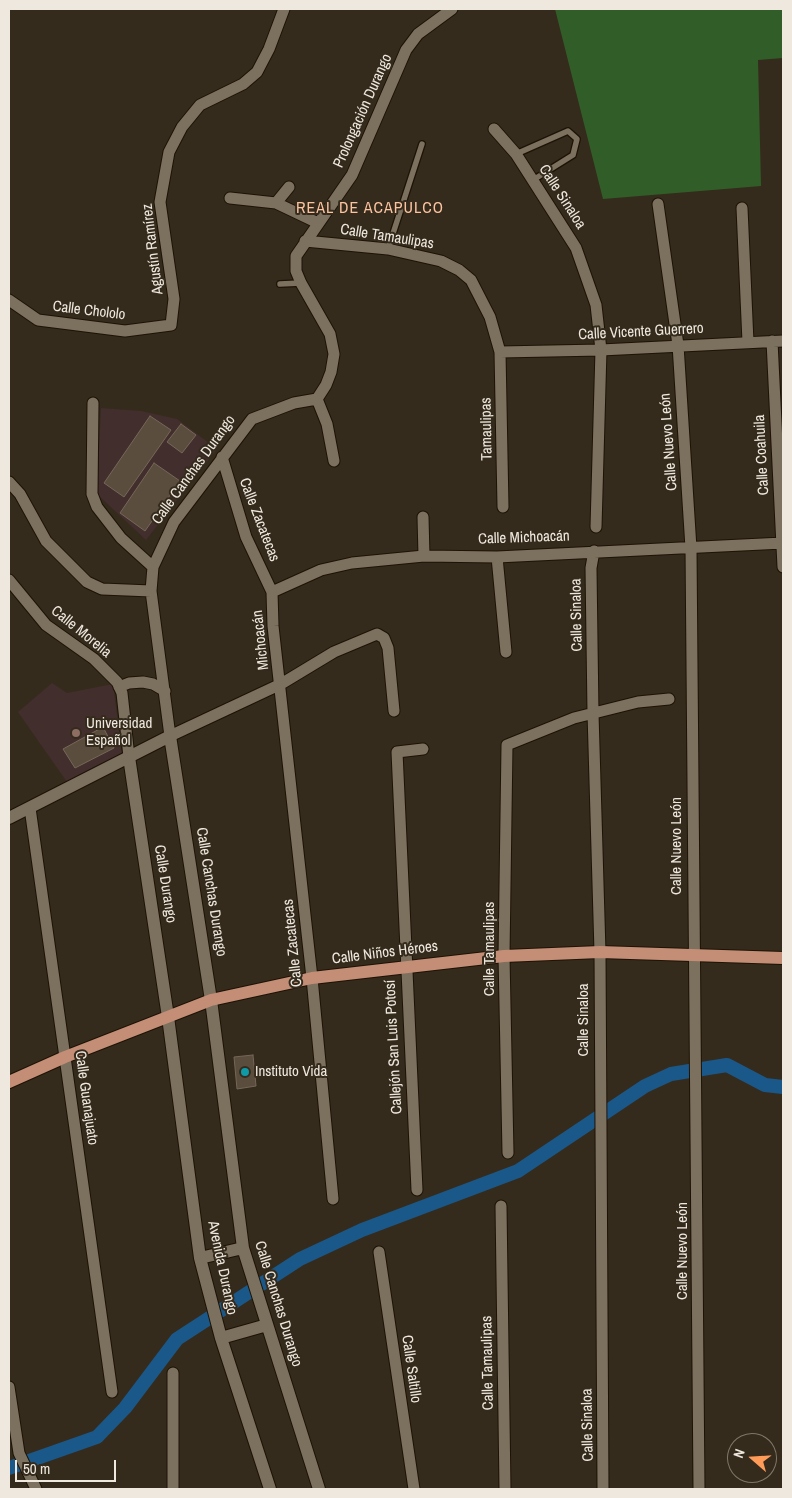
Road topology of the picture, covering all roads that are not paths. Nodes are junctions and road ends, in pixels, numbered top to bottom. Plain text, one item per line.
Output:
1 (284, 9) edge
2 (452, 9) edge
3 (494, 129) dead end
4 (422, 144) dead end
5 (516, 154) junction
6 (533, 180) junction
7 (289, 186) dead end
8 (230, 198) dead end
9 (276, 203) junction
10 (658, 204) dead end
11 (742, 208) dead end
12 (318, 223) junction
13 (305, 241) junction
14 (388, 249) junction
15 (301, 283) junction
16 (280, 284) dead end
17 (9, 300) edge
18 (171, 325) joint
19 (777, 341) edge
20 (748, 342) junction
21 (678, 345) junction
22 (601, 350) junction
23 (500, 352) junction
24 (317, 399) junction
25 (93, 403) dead end
26 (222, 458) junction
27 (334, 461) dead end
28 (9, 482) edge
29 (503, 507) dead end
30 (423, 517) dead end
31 (596, 528) dead end
32 (783, 543) edge
33 (691, 548) junction
34 (594, 551) junction
35 (424, 556) junction
36 (497, 557) junction
37 (153, 567) junction
38 (783, 567) edge
39 (9, 580) edge
40 (151, 591) junction
41 (272, 592) junction
42 (506, 652) dead end
43 (281, 684) junction
44 (118, 685) junction
45 (165, 691) junction
46 (669, 699) dead end
47 (394, 711) dead end
48 (593, 713) junction
49 (170, 736) junction
50 (423, 749) dead end
51 (129, 757) junction
52 (30, 808) junction
53 (9, 818) edge
54 (600, 952) junction
55 (504, 956) junction
56 (693, 956) junction
57 (783, 958) edge
58 (405, 966) junction
59 (312, 978) junction
60 (211, 1000) junction
61 (168, 1016) junction
62 (65, 1057) junction
63 (9, 1082) edge
64 (508, 1153) dead end
65 (417, 1190) dead end
66 (333, 1199) dead end
67 (501, 1206) dead end
68 (378, 1252) dead end
69 (244, 1254) junction
70 (200, 1258) junction
71 (267, 1325) junction
72 (221, 1338) junction
73 (173, 1373) dead end
74 (9, 1387) edge
75 (112, 1392) dead end
76 (35, 1486) edge
77 (173, 1489) edge
78 (270, 1489) edge
79 (319, 1489) edge
80 (414, 1489) edge
81 (505, 1489) edge
82 (603, 1489) edge
83 (699, 1489) edge

1 - 18 street, Agustín Ramírez
2 - 12 street, Prolongación Durango
3 - 5 street, Calle Sinaloa
4 - 14 lane
5 - 6 street, Calle Sinaloa
5 - 6 lane
6 - 22 street, Calle Sinaloa
7 - 9 street
8 - 9 street
9 - 12 street
10 - 21 street, Calle Nuevo León
11 - 20 street
12 - 13 street, Prolongación Durango
13 - 14 street, Calle Tamaulipas
13 - 15 street, Prolongación Durango
14 - 23 street, Calle Tamaulipas
15 - 16 lane
15 - 24 street, Prolongación Durango
17 - 18 street, Calle Chololo
19 - 20 street, Calle Vicente Guerrero
19 - 32 street, Calle Coahuila
20 - 21 street, Calle Vicente Guerrero
21 - 22 street, Calle Vicente Guerrero
21 - 33 street, Calle Nuevo León
22 - 23 street, Calle Vicente Guerrero
22 - 31 street, Calle Sinaloa
23 - 29 street, Tamaulipas
24 - 26 street, Calle Canchas Durango
24 - 27 street
25 - 37 street
26 - 37 street, Calle Canchas Durango
26 - 41 street, Calle Zacatecas
28 - 40 street
30 - 35 street
32 - 33 street, Calle Michoacán
32 - 38 street, Calle Coahuila
33 - 34 street, Calle Michoacán
33 - 56 street, Calle Nuevo León
34 - 36 street, Calle Michoacán
34 - 48 street, Calle Sinaloa
35 - 36 street, Calle Michoacán
35 - 41 street, Calle Michoacán
36 - 42 street
37 - 40 street, Calle Canchas Durango
39 - 44 street, Calle Morelia
40 - 45 street, Calle Canchas Durango
41 - 43 street, Michoacán
43 - 47 street
43 - 49 street
43 - 59 street, Calle Zacatecas
44 - 45 street
44 - 51 street
45 - 49 street, Calle Canchas Durango
46 - 48 street
48 - 54 street, Calle Sinaloa
48 - 55 street, Calle Tamaulipas
49 - 51 main road
49 - 60 main road, Calle Canchas Durango
50 - 58 street, Callejón San Luis Potosí
51 - 52 main road
51 - 61 main road, Calle Durango
52 - 53 main road
52 - 62 street, Calle Guanajuato
54 - 55 main road, Calle Niños Héroes
54 - 56 main road, Calle Niños Héroes
54 - 82 street, Calle Sinaloa
55 - 58 main road, Calle Niños Héroes
55 - 64 street, Calle Tamaulipas
56 - 57 main road, Calle Niños Héroes
56 - 83 street, Calle Nuevo León
58 - 59 main road, Calle Niños Héroes
58 - 65 street, Callejón San Luis Potosí
59 - 60 main road, Calle Niños Héroes
59 - 66 street, Calle Zacatecas
60 - 61 main road, Calle Niños Héroes
60 - 69 main road, Calle Canchas Durango
61 - 62 main road, Calle Niños Héroes
61 - 70 main road, Avenida Durango
62 - 63 main road, Calle Niños Héroes
62 - 75 street, Calle Guanajuato
67 - 81 street, Calle Tamaulipas
68 - 80 street, Calle Saltillo
69 - 70 main road
69 - 71 main road, Calle Canchas Durango
70 - 72 main road, Avenida Durango
71 - 72 main road
71 - 79 main road, Calle Canchas Durango
72 - 78 main road, Avenida Durango
73 - 77 street
74 - 76 street

